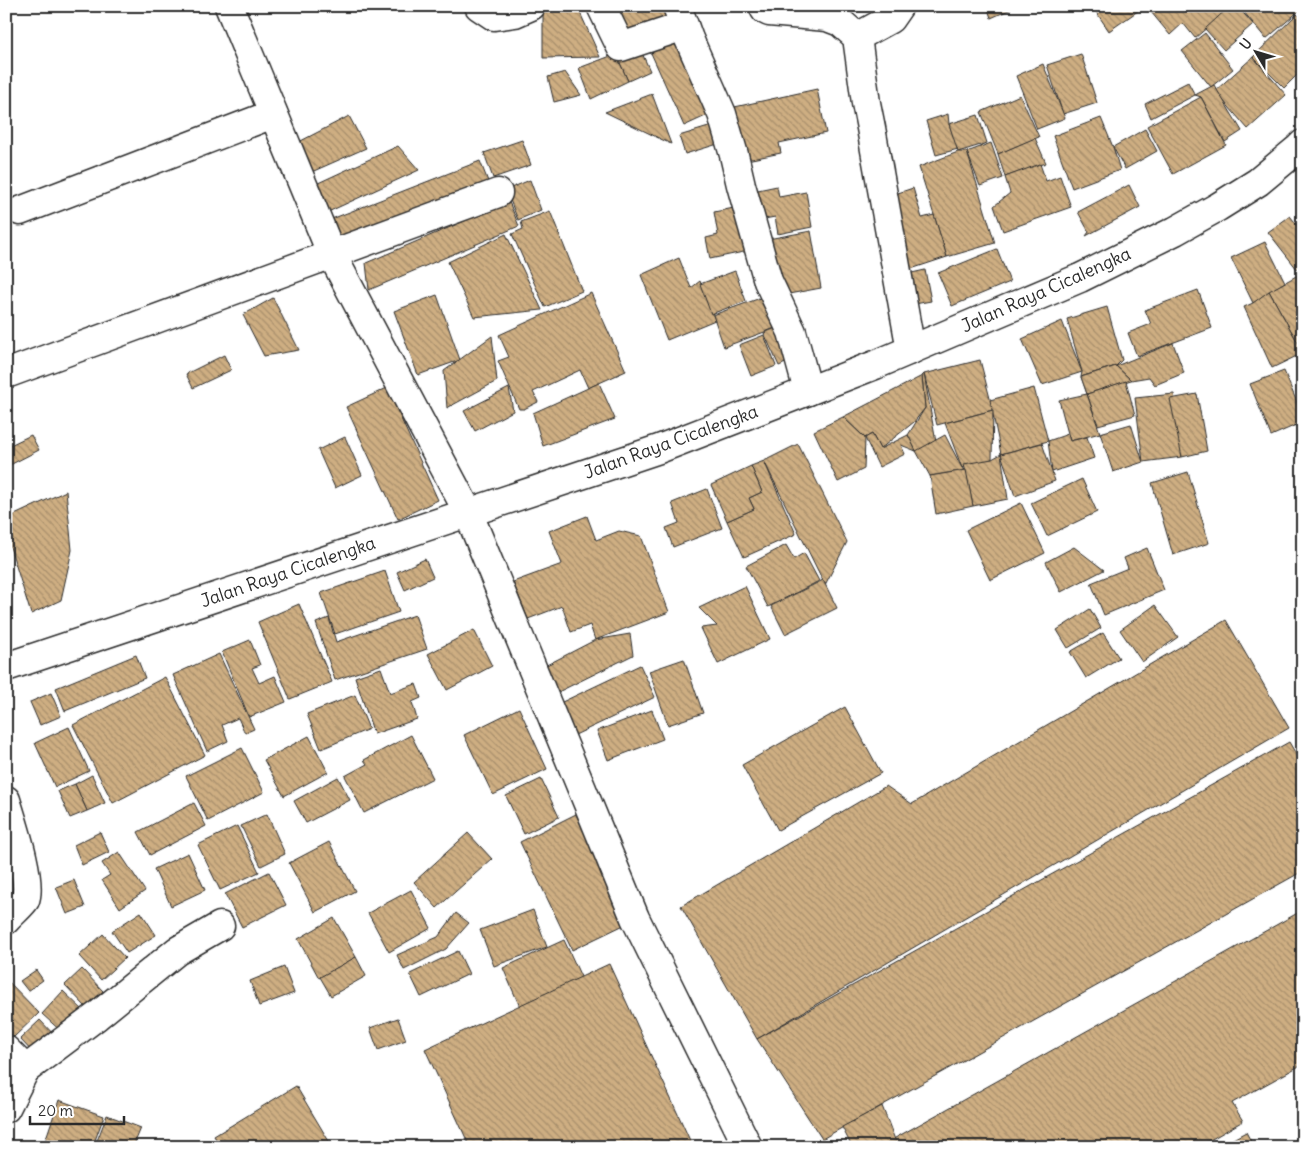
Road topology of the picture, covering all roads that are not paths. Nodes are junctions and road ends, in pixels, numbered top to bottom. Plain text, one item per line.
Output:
1 (479, 6) edge
2 (531, 6) edge
3 (601, 6) edge
4 (763, 6) edge
5 (899, 6) edge
6 (235, 8) edge
7 (681, 16) edge
8 (857, 37) junction
9 (273, 114) junction
10 (1303, 144) edge
11 (498, 193) dead end
12 (20, 211) dead end
13 (332, 255) junction
14 (911, 350) junction
15 (6, 374) edge
16 (808, 391) junction
17 (468, 512) junction
18 (6, 667) edge
19 (6, 800) edge
20 (6, 920) edge
21 (220, 926) dead end
22 (6, 1050) edge
23 (25, 1070) junction
24 (6, 1108) edge
25 (748, 1147) edge

1 - 2 street
3 - 7 street
4 - 8 street
5 - 8 street
6 - 9 street
7 - 16 street
8 - 14 street
9 - 12 street
9 - 13 street
10 - 14 street, Jalan Raya Cicalengka
11 - 13 street
13 - 15 street
13 - 17 street
14 - 16 street, Jalan Raya Cicalengka
16 - 17 street, Jalan Raya Cicalengka
17 - 18 street, Jalan Raya Cicalengka
17 - 25 street
19 - 20 street
21 - 23 street
22 - 23 street
23 - 24 street

